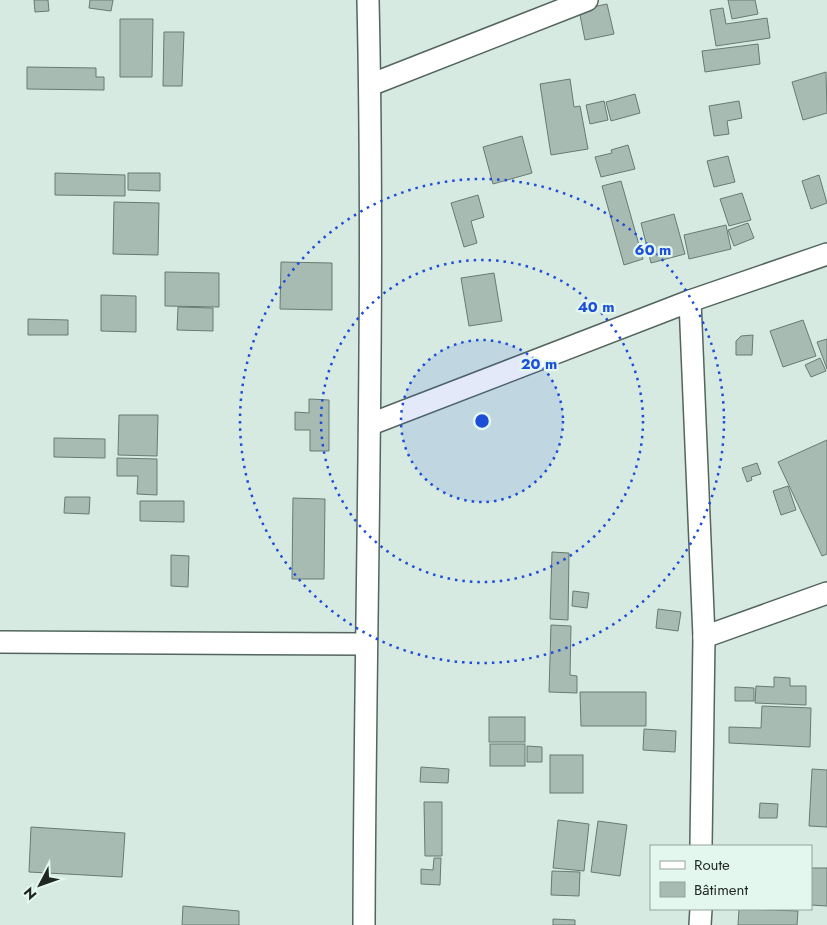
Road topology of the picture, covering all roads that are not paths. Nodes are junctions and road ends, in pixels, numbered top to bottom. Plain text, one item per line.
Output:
1 (368, 0) edge
2 (587, 0) edge
3 (370, 86) junction
4 (827, 254) edge
5 (690, 301) junction
6 (371, 424) junction
7 (827, 593) edge
8 (704, 637) junction
9 (0, 642) edge
10 (365, 644) junction
11 (701, 845) edge
12 (701, 910) edge
13 (364, 925) edge
14 (700, 925) edge

1 - 3 street
2 - 3 street
3 - 6 street
4 - 5 street
5 - 6 street
5 - 8 street
6 - 10 street
7 - 8 street
8 - 11 street
9 - 10 street
10 - 13 street
12 - 14 street

